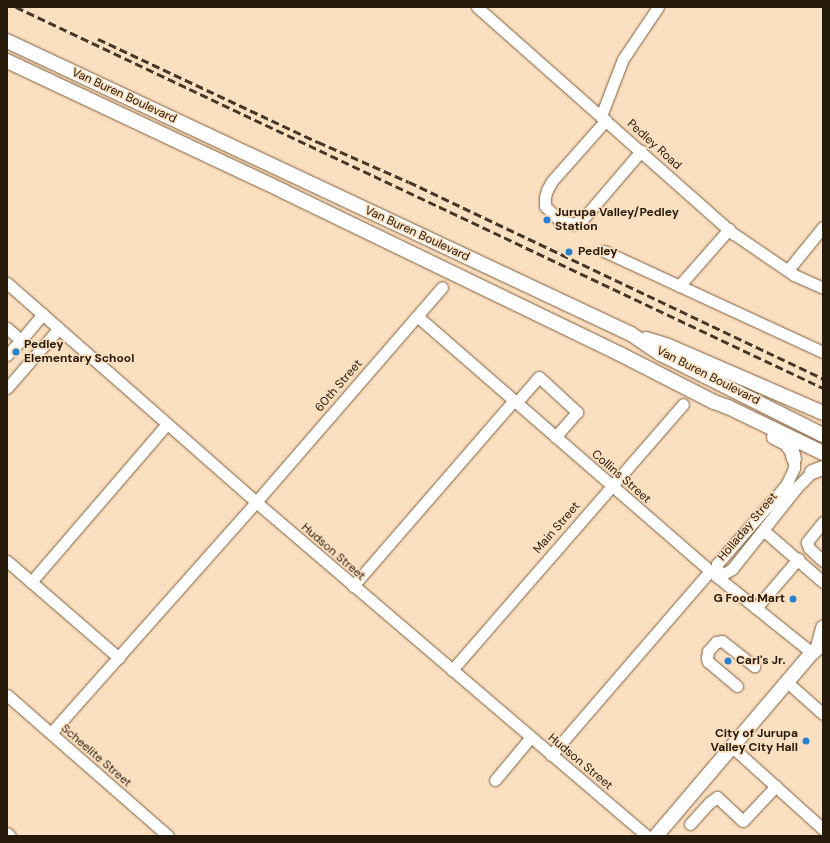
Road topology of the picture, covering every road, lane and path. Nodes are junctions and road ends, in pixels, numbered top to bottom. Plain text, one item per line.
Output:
1 (477, 7) edge
2 (658, 7) edge
3 (7, 41) edge
4 (7, 61) edge
5 (604, 118) junction
6 (641, 151) junction
7 (729, 228) junction
8 (823, 228) edge
9 (604, 251) dead end
10 (788, 270) junction
11 (7, 282) edge
12 (679, 286) junction
13 (442, 287) dead end
14 (823, 288) edge
15 (43, 314) junction
16 (417, 316) junction
17 (7, 328) edge
18 (59, 328) junction
19 (631, 334) junction
20 (21, 340) junction
21 (823, 352) edge
22 (7, 355) edge
23 (7, 388) edge
24 (516, 401) junction
25 (714, 402) junction
26 (683, 404) dead end
27 (823, 413) edge
28 (167, 424) junction
29 (823, 435) edge
30 (555, 436) junction
31 (823, 453) edge
32 (794, 459) joint
33 (818, 470) edge
34 (611, 485) junction
35 (256, 502) junction
36 (823, 522) edge
37 (763, 530) junction
38 (798, 559) junction
39 (823, 560) edge
40 (7, 561) edge
41 (714, 574) junction
42 (822, 580) edge
43 (31, 582) junction
44 (353, 586) junction
45 (756, 608) junction
46 (823, 628) edge
47 (818, 648) edge
48 (118, 658) junction
49 (754, 666) dead end
50 (452, 670) junction
51 (787, 682) junction
52 (737, 686) dead end
53 (7, 695) edge
54 (823, 714) edge
55 (51, 734) junction
56 (531, 737) junction
57 (731, 746) junction
58 (551, 755) junction
59 (495, 780) dead end
60 (776, 786) junction
61 (690, 824) dead end
62 (823, 829) edge
63 (7, 833) edge
64 (10, 836) edge
65 (168, 836) edge
66 (647, 836) edge
67 (656, 836) edge

1 - 5 street, Pedley Road
2 - 5 street
3 - 19 main road, Van Buren Boulevard
4 - 25 main road, Van Buren Boulevard
5 - 6 street, Pedley Road
5 - 6 street
6 - 7 street, Pedley Road
7 - 10 street, Pedley Road
7 - 12 street
8 - 10 street
9 - 12 street
10 - 14 street, Pedley Road
11 - 15 street, Hudson Street
12 - 21 street
13 - 16 street, 60th Street
15 - 18 street, Hudson Street
15 - 20 street
16 - 24 street, Collins Street
16 - 35 street, 60th Street
17 - 20 street
18 - 23 street
18 - 28 street, Hudson Street
19 - 27 main road
19 - 29 main road, Van Buren Boulevard
20 - 22 street
24 - 30 street, Collins Street
24 - 30 street
24 - 44 street
25 - 31 main road, Van Buren Boulevard
25 - 32 main road
26 - 34 street, Main Street
28 - 35 street, Hudson Street
28 - 43 street
30 - 34 street, Collins Street
32 - 41 street, Holladay Street
33 - 37 street, Holladay Street
34 - 41 street, Collins Street
34 - 50 street, Main Street
35 - 44 street, Hudson Street
35 - 48 street, 60th Street
36 - 39 street
37 - 38 street
37 - 41 street, Holladay Street
38 - 42 street
38 - 45 street
40 - 43 street
41 - 45 street, Collins Street
41 - 58 street
43 - 48 street
44 - 50 street, Hudson Street
45 - 47 street, Collins Street
46 - 47 main road
47 - 51 main road
48 - 55 street, 60th Street
49 - 52 street
50 - 56 street, Hudson Street
51 - 54 street
51 - 57 main road
53 - 55 street, Scheelite Street
55 - 65 street, Scheelite Street
56 - 58 street, Hudson Street
56 - 59 street
57 - 60 street
57 - 67 main road
58 - 66 street, Hudson Street
60 - 61 street
60 - 62 street
63 - 64 street

